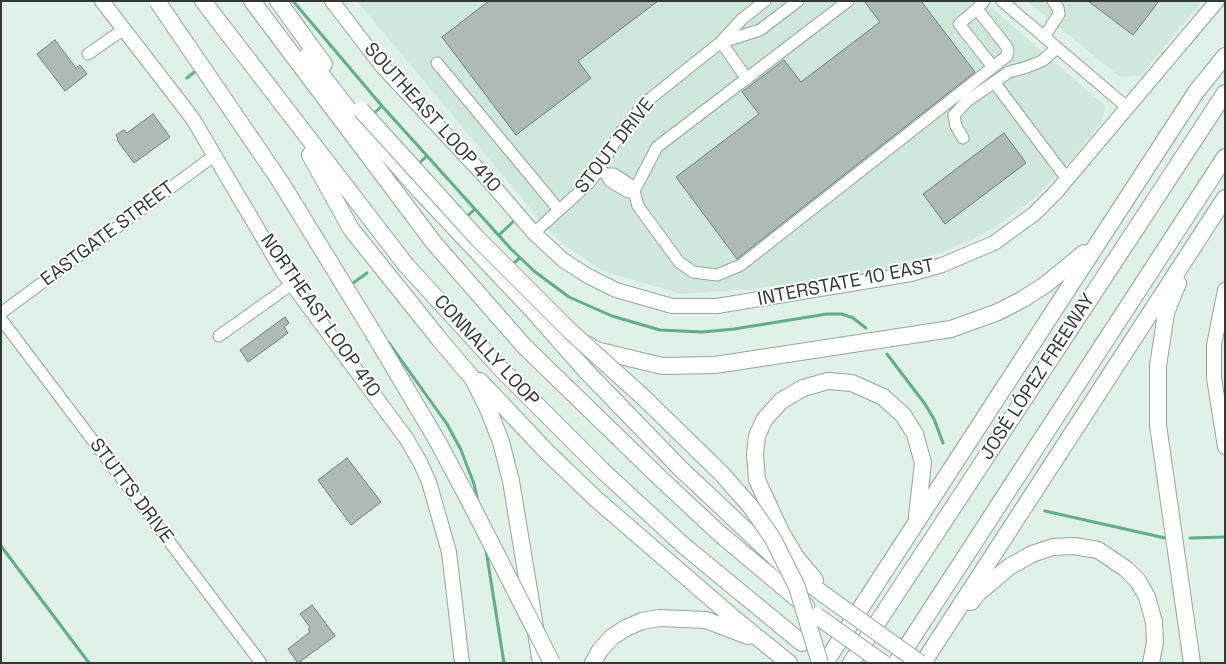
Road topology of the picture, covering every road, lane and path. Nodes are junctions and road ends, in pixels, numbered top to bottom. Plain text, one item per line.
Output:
1 (102, 1) edge
2 (157, 1) edge
3 (203, 1) edge
4 (252, 1) edge
5 (264, 1) edge
6 (278, 1) edge
7 (332, 1) edge
8 (765, 1) edge
9 (798, 1) edge
10 (848, 1) edge
11 (1002, 1) edge
12 (1053, 1) edge
13 (1217, 1) edge
14 (981, 5) edge
15 (124, 29) junction
16 (1044, 37) junction
17 (721, 42) junction
18 (1057, 48) junction
19 (88, 54) dead end
20 (1225, 56) edge
21 (437, 63) dead end
22 (993, 66) junction
23 (747, 79) junction
24 (994, 82) junction
25 (1225, 94) edge
26 (1128, 108) junction
27 (285, 109) junction
28 (963, 138) dead end
29 (215, 155) junction
30 (1225, 157) edge
31 (602, 172) junction
32 (1067, 179) junction
33 (631, 190) junction
34 (1225, 198) edge
35 (559, 210) junction
36 (534, 233) junction
37 (1104, 234) junction
38 (1193, 247) junction
39 (292, 284) junction
40 (1225, 290) edge
41 (1, 313) edge
42 (535, 313) junction
43 (1, 319) edge
44 (1222, 319) edge
45 (219, 336) dead end
46 (440, 340) junction
47 (1225, 447) edge
48 (916, 522) junction
49 (833, 601) junction
50 (935, 644) junction
51 (767, 645) junction
52 (851, 662) edge
53 (261, 663) edge
54 (462, 663) edge
55 (541, 663) edge
56 (552, 663) edge
57 (594, 663) edge
58 (788, 663) edge
59 (820, 663) edge
60 (825, 663) edge
61 (830, 663) edge
62 (883, 663) edge
63 (896, 663) edge
64 (921, 663) edge
65 (1150, 663) edge
66 (1192, 663) edge

1 - 15 main road, NORTHEAST LOOP 410
2 - 56 highway, bridge
3 - 27 highway, CONNALLY LOOP
4 - 62 highway, CONNALLY LOOP, bridge
5 - 42 highway
6 - 59 highway, bridge
7 - 36 main road, SOUTHEAST LOOP 410
8 - 17 street, STOUT DRIVE
9 - 17 street, STOUT DRIVE
10 - 23 street
11 - 16 street
12 - 16 street
13 - 26 main road, INTERSTATE 10 EAST
14 - 22 street
14 - 22 street
15 - 19 street
15 - 29 main road, NORTHEAST LOOP 410
16 - 18 street
17 - 23 street
17 - 31 street, STOUT DRIVE
18 - 24 street
18 - 26 street
20 - 37 highway
21 - 35 street
22 - 33 street
23 - 33 street
24 - 28 street
24 - 32 street
25 - 52 highway, JOSÉ LÓPEZ FREEWAY
26 - 32 main road, INTERSTATE 10 EAST
27 - 46 highway
27 - 61 highway, CONNALLY LOOP
29 - 39 main road, NORTHEAST LOOP 410
29 - 41 street, EASTGATE STREET
30 - 63 highway, JOSÉ LÓPEZ FREEWAY
31 - 33 street
31 - 35 street, STOUT DRIVE
32 - 36 main road, INTERSTATE 10 EAST
34 - 38 highway
35 - 36 street, STOUT DRIVE
37 - 42 highway
37 - 48 highway
38 - 50 highway
38 - 66 highway
39 - 45 street
39 - 54 main road, NORTHEAST LOOP 410
40 - 44 main road
42 - 49 highway
43 - 53 street, STUTTS DRIVE
44 - 47 main road
46 - 51 highway
46 - 55 highway
48 - 49 highway
48 - 60 highway
49 - 64 highway, bridge
50 - 64 highway
50 - 65 highway
51 - 57 highway
51 - 58 highway

